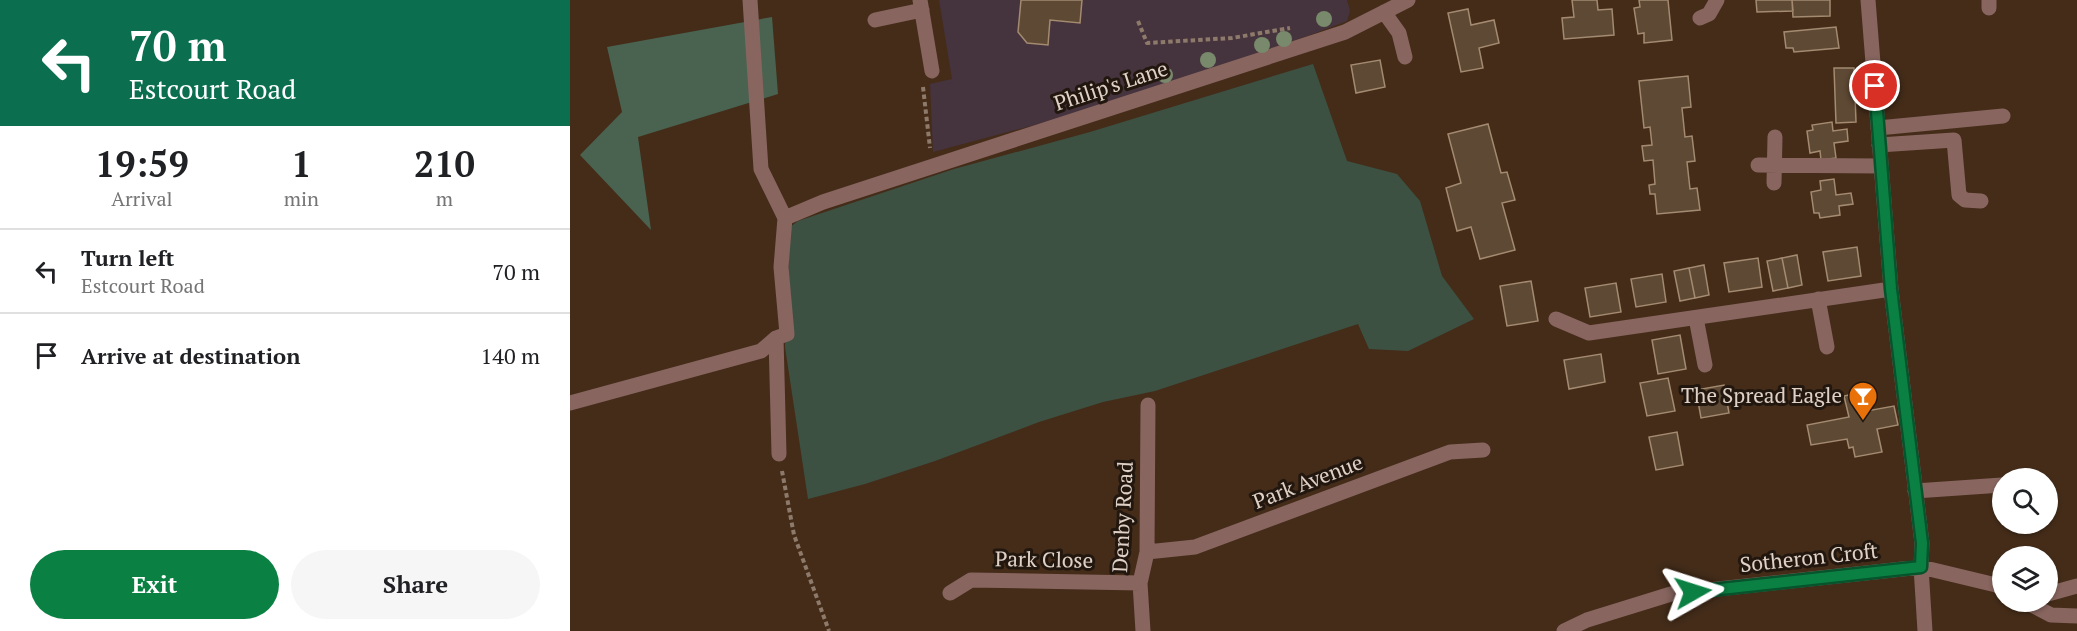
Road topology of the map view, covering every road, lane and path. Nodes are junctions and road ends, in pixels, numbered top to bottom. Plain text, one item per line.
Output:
1 (750, 0) edge
2 (1408, 0) edge
3 (1717, 0) edge
4 (1868, 0) edge
5 (921, 5) edge
6 (1384, 12) junction
7 (1700, 18) dead end
8 (875, 20) dead end
9 (1138, 21) dead end
10 (1291, 28) dead end
11 (1405, 57) dead end
12 (932, 71) joint
13 (2003, 116) dead end
14 (1878, 128) junction
15 (1775, 137) dead end
16 (1879, 145) junction
17 (1758, 165) dead end
18 (1774, 166) junction
19 (1881, 166) junction
20 (932, 167) junction
21 (1774, 183) dead end
22 (1981, 201) dead end
23 (785, 218) junction
24 (1891, 289) junction
25 (1818, 299) junction
26 (1695, 318) junction
27 (1556, 319) dead end
28 (776, 338) junction
29 (1827, 347) dead end
30 (1704, 365) dead end
31 (570, 403) edge
32 (1148, 405) dead end
33 (1483, 450) dead end
34 (778, 454) joint
35 (1992, 486) edge
36 (1915, 491) junction
37 (1147, 552) junction
38 (1921, 567) junction
39 (1140, 583) junction
40 (1992, 584) edge
41 (2077, 586) edge
42 (2058, 591) edge
43 (950, 593) dead end
44 (2045, 612) edge
45 (2077, 616) edge
46 (829, 631) edge
47 (1143, 631) edge
48 (1564, 631) edge
49 (1925, 631) edge

1 - 23 street
2 - 6 street, Philip's Lane
3 - 7 street
4 - 14 street
5 - 8 street
5 - 12 street
6 - 11 street
6 - 20 street, Philip's Lane
9 - 10 path
12 - 20 path
13 - 14 street
14 - 16 street
15 - 18 street
16 - 19 street
16 - 22 street
17 - 18 street
18 - 19 street
18 - 21 street
19 - 24 street
20 - 23 street, Philip's Lane
23 - 28 street
24 - 25 street
24 - 36 street
25 - 26 street
25 - 29 street
26 - 27 street
26 - 30 street
28 - 31 street
28 - 34 street
32 - 37 street, Denby Road
33 - 37 street, Park Avenue
34 - 46 path
35 - 36 street
36 - 38 street
37 - 39 street, Denby Road
38 - 40 street, Sotheron Croft
38 - 48 street, Sotheron Croft
38 - 49 street
39 - 43 street, Park Close
39 - 47 street, Denby Road
41 - 42 street
44 - 45 street

